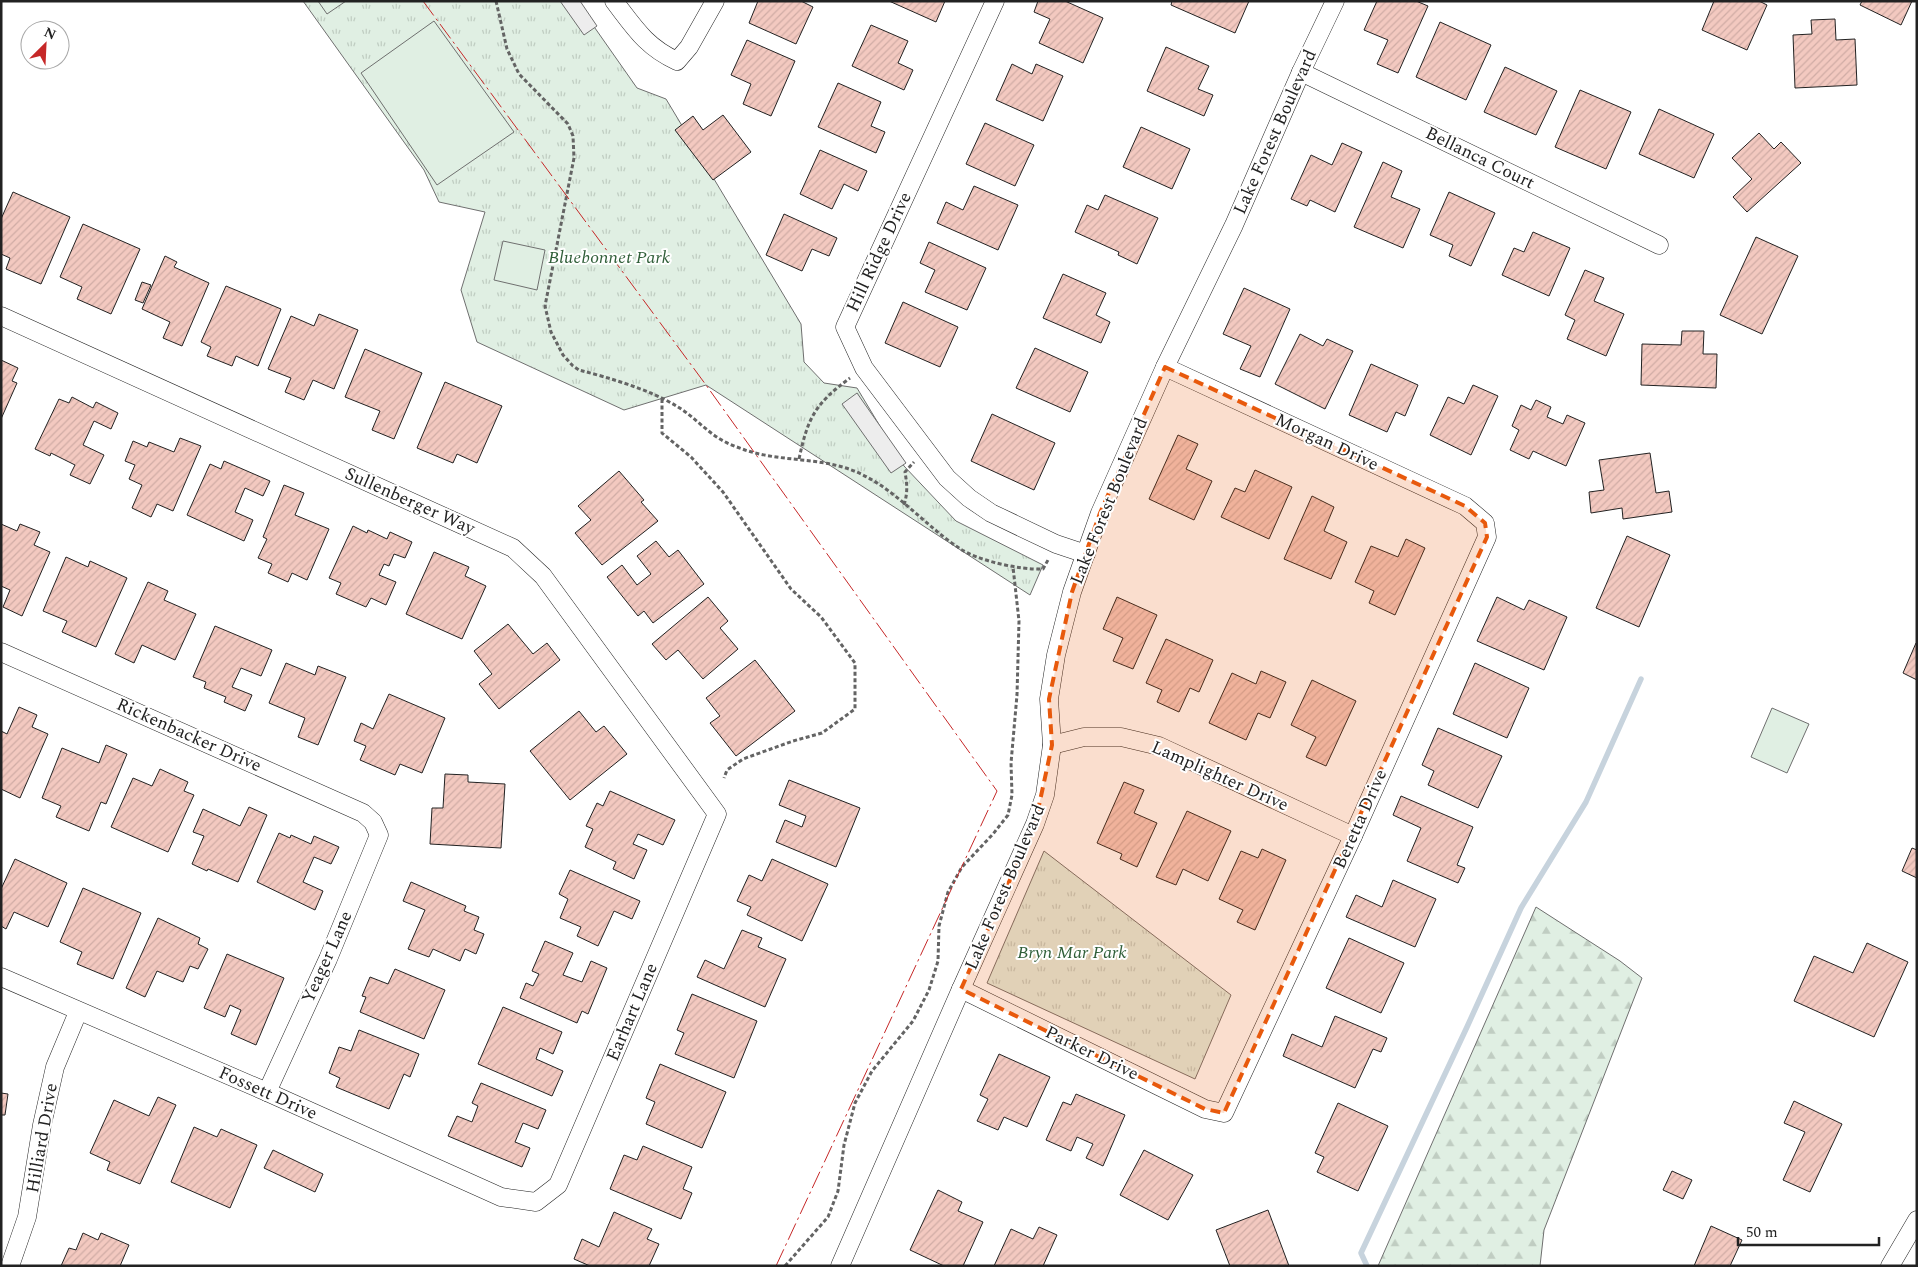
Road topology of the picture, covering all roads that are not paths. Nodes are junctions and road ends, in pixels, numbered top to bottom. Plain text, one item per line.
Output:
1 (614, 1) edge
2 (715, 1) edge
3 (995, 1) edge
4 (1334, 1) edge
5 (1301, 72) junction
6 (1659, 244) dead end
7 (1, 316) edge
8 (1165, 367) junction
9 (1485, 523) joint
10 (1086, 554) junction
11 (1, 652) edge
12 (1052, 745) junction
13 (717, 814) joint
14 (373, 822) joint
15 (1353, 836) junction
16 (1, 977) edge
17 (961, 989) junction
18 (78, 1012) junction
19 (267, 1092) junction
20 (1224, 1113) joint
21 (536, 1202) joint
22 (1917, 1220) edge
23 (10, 1266) edge
24 (840, 1266) edge
25 (1890, 1266) edge

1 - 2 street
3 - 10 street, Hill Ridge Drive
4 - 5 street, Lake Forest Boulevard
5 - 6 street, Bellanca Court
5 - 8 street, Lake Forest Boulevard
7 - 13 street, Sullenberger Way
8 - 9 street, Morgan Drive
8 - 10 street, Lake Forest Boulevard
9 - 15 street, Beretta Drive
10 - 12 street, Lake Forest Boulevard
11 - 14 street, Rickenbacker Drive
12 - 15 street, Lamplighter Drive
12 - 17 street, Lake Forest Boulevard
13 - 21 street, Earhart Lane
14 - 19 street, Yeager Lane
15 - 20 street, Beretta Drive
16 - 18 street, Fossett Drive
17 - 20 street, Parker Drive
17 - 24 street, Lake Forest Boulevard
18 - 19 street, Fossett Drive
18 - 23 street, Hilliard Drive
19 - 21 street, Fossett Drive
22 - 25 street

